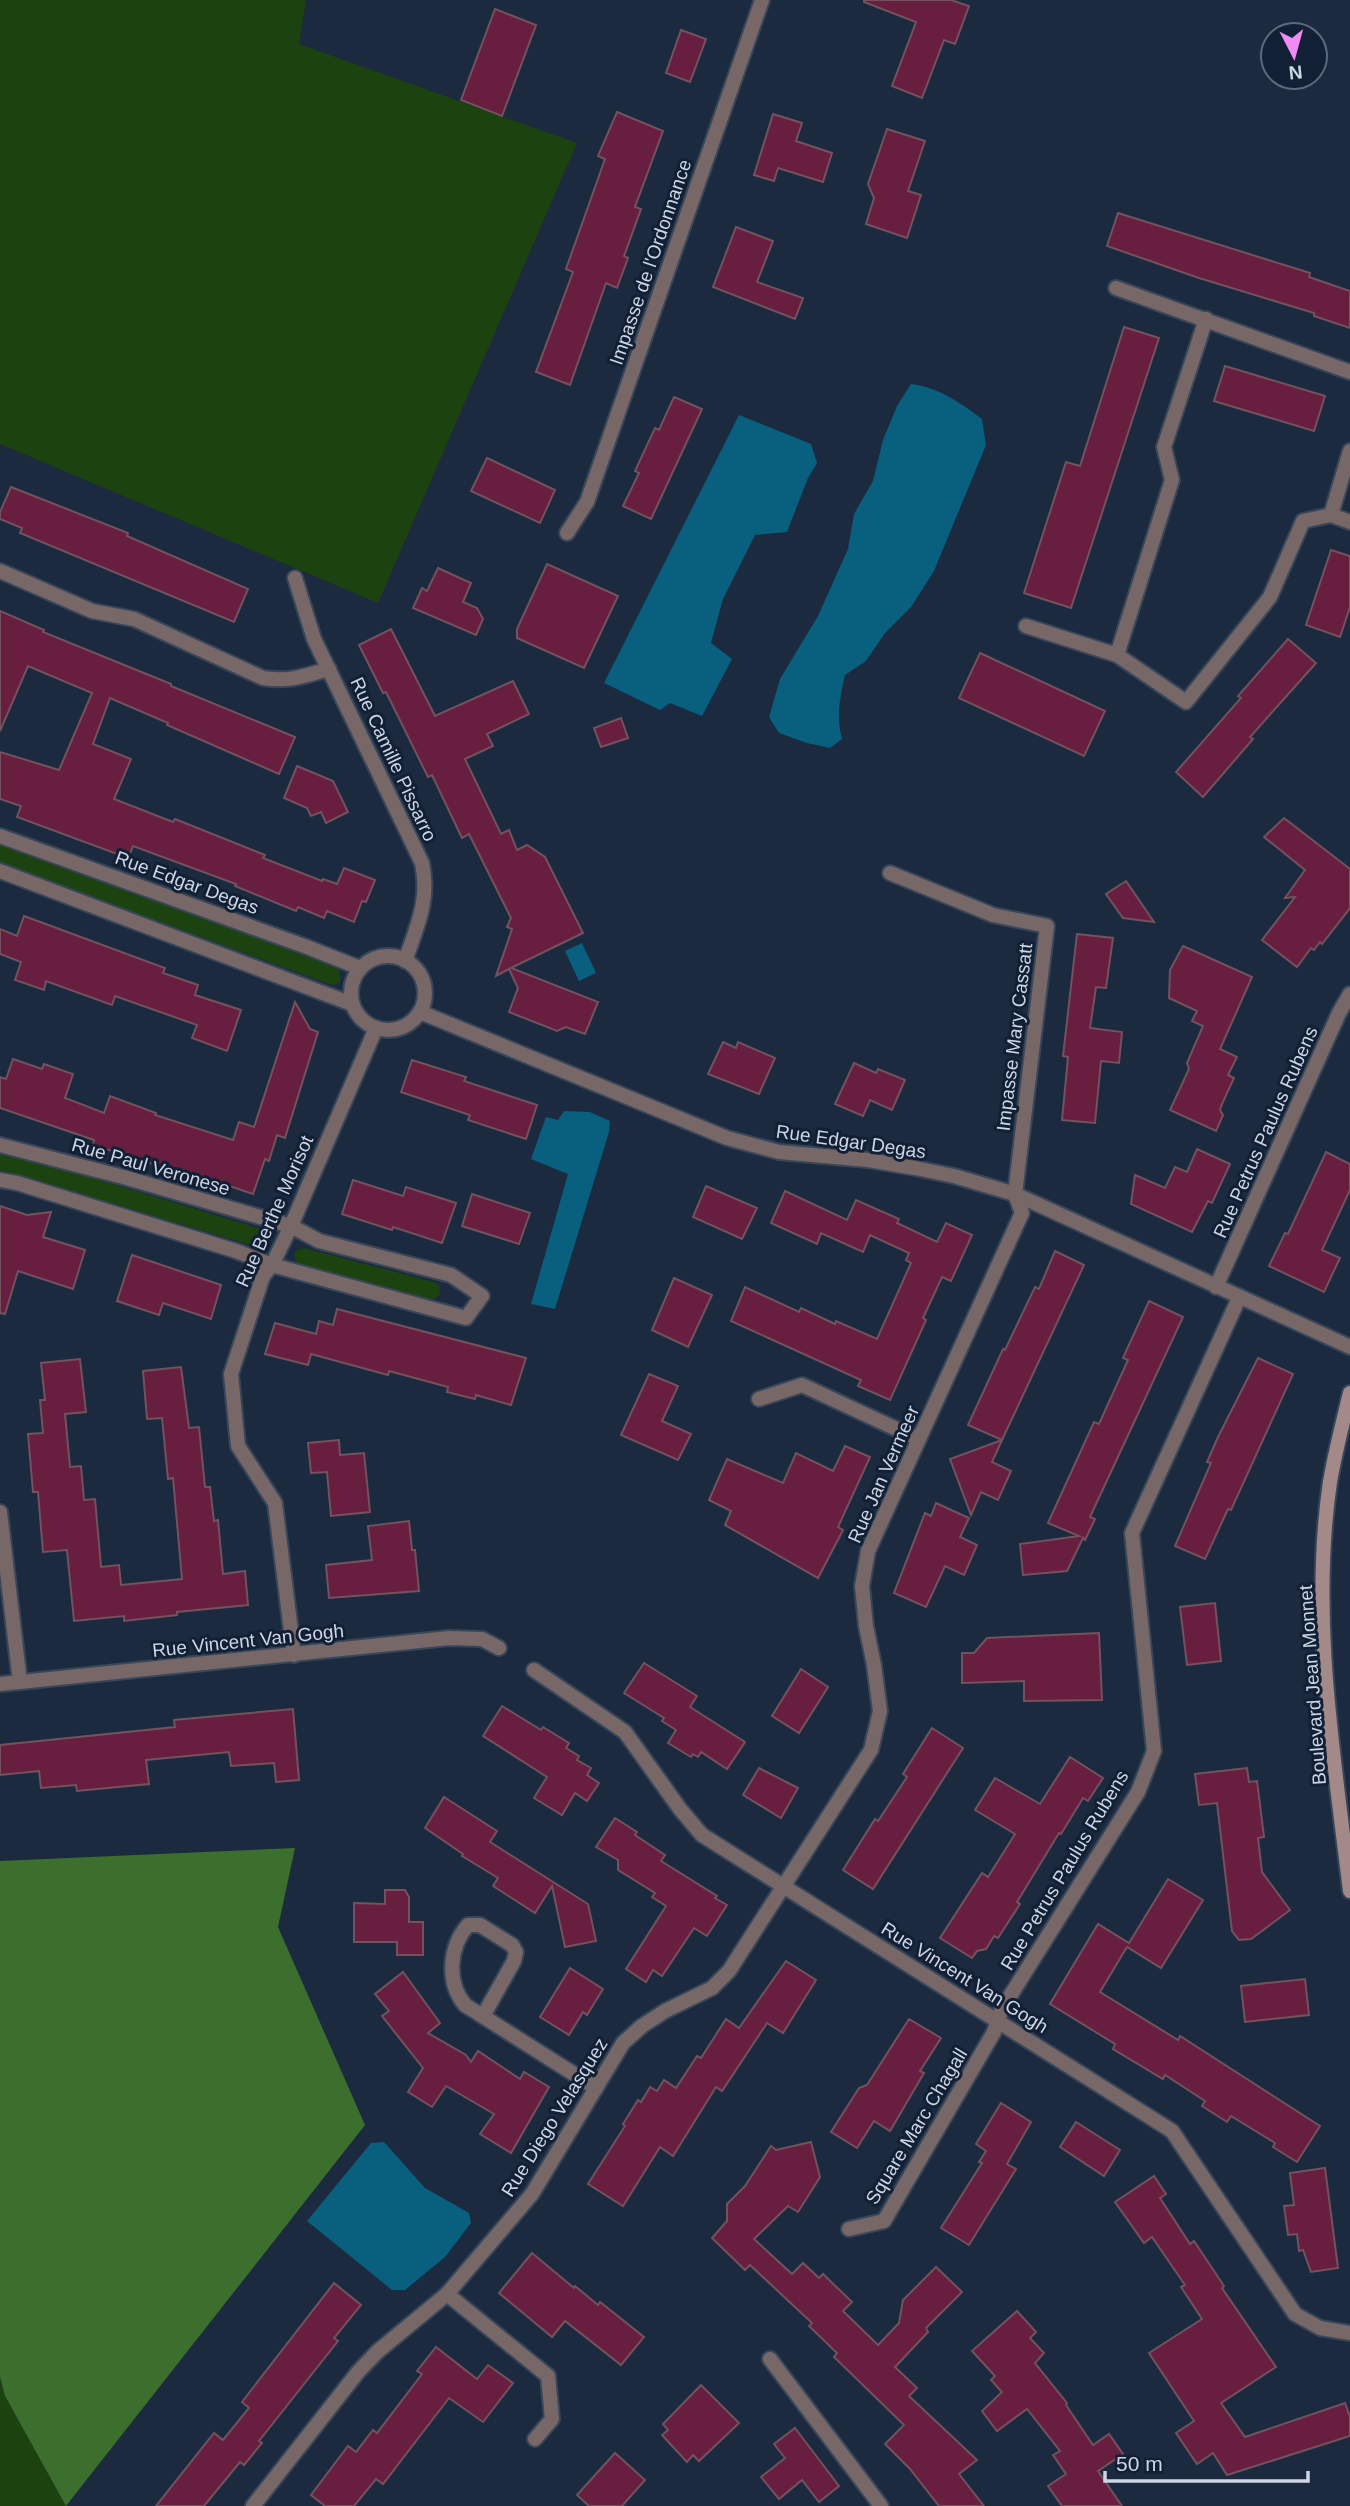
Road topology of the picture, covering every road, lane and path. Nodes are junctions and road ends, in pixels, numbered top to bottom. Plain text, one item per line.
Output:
1 (762, 0) edge
2 (1116, 288) dead end
3 (1206, 319) junction
4 (1350, 372) edge
5 (1350, 451) edge
6 (1331, 515) junction
7 (1350, 522) edge
8 (567, 533) dead end
9 (0, 571) edge
10 (295, 578) dead end
11 (1026, 626) dead end
12 (1117, 655) junction
13 (329, 669) junction
14 (0, 836) edge
15 (0, 871) edge
16 (890, 873) dead end
17 (405, 961) junction
18 (360, 968) junction
19 (1350, 993) edge
20 (352, 1004) junction
21 (420, 1012) junction
22 (376, 1028) junction
23 (0, 1145) edge
24 (0, 1180) edge
25 (1015, 1194) junction
26 (291, 1226) junction
27 (272, 1265) junction
28 (1216, 1287) junction
29 (1239, 1298) junction
30 (1350, 1347) edge
31 (1350, 1393) edge
32 (759, 1399) dead end
33 (918, 1439) junction
34 (0, 1512) edge
35 (499, 1648) dead end
36 (294, 1654) junction
37 (534, 1670) dead end
38 (20, 1682) junction
39 (0, 1684) edge
40 (784, 1887) junction
41 (1350, 1891) edge
42 (483, 2016) junction
43 (999, 2021) junction
44 (596, 2088) junction
45 (849, 2229) dead end
46 (447, 2294) junction
47 (1350, 2333) edge
48 (770, 2359) dead end
49 (535, 2439) dead end
50 (253, 2506) edge
51 (881, 2506) edge

1 - 8 street, Impasse de l'Ordonnance
2 - 3 street
3 - 4 street
3 - 12 street
5 - 6 street
6 - 7 street
6 - 12 street
9 - 13 street
10 - 13 street, Rue Camille Pissarro
11 - 12 street
13 - 17 street, Rue Camille Pissarro
14 - 18 street, Rue Edgar Degas
15 - 20 street
16 - 25 street, Impasse Mary Cassatt
17 - 18 street
17 - 21 street
18 - 20 street
19 - 28 street, Rue Petrus Paulus Rubens
20 - 22 street
21 - 22 street
21 - 25 street, Rue Edgar Degas
22 - 26 street, Rue Berthe Morisot
23 - 26 street, Rue Paul Veronese
24 - 27 street
25 - 28 street, Rue Edgar Degas
25 - 33 street, Rue Jan Vermeer
26 - 27 street, Rue Berthe Morisot
26 - 27 street, Rue Paul Veronese
27 - 36 street, Rue Berthe Morisot
28 - 29 street, Rue Edgar Degas
29 - 30 street, Rue Edgar Degas
29 - 43 street, Rue Petrus Paulus Rubens
31 - 41 main road, Boulevard Jean Monnet
32 - 33 street
33 - 40 street, Rue Jan Vermeer
34 - 38 street
35 - 36 street, Rue Vincent Van Gogh
36 - 38 street, Rue Vincent Van Gogh
37 - 40 street, Rue Vincent Van Gogh
38 - 39 street, Rue Vincent Van Gogh
40 - 43 street, Rue Vincent Van Gogh
40 - 44 street, Rue Diego Velasquez
42 - 42 street
42 - 44 street
43 - 45 street, Square Marc Chagall
43 - 47 street, Rue Vincent Van Gogh
44 - 46 street, Rue Diego Velasquez
46 - 49 street
46 - 50 street, Rue Diego Velasquez
48 - 51 street

